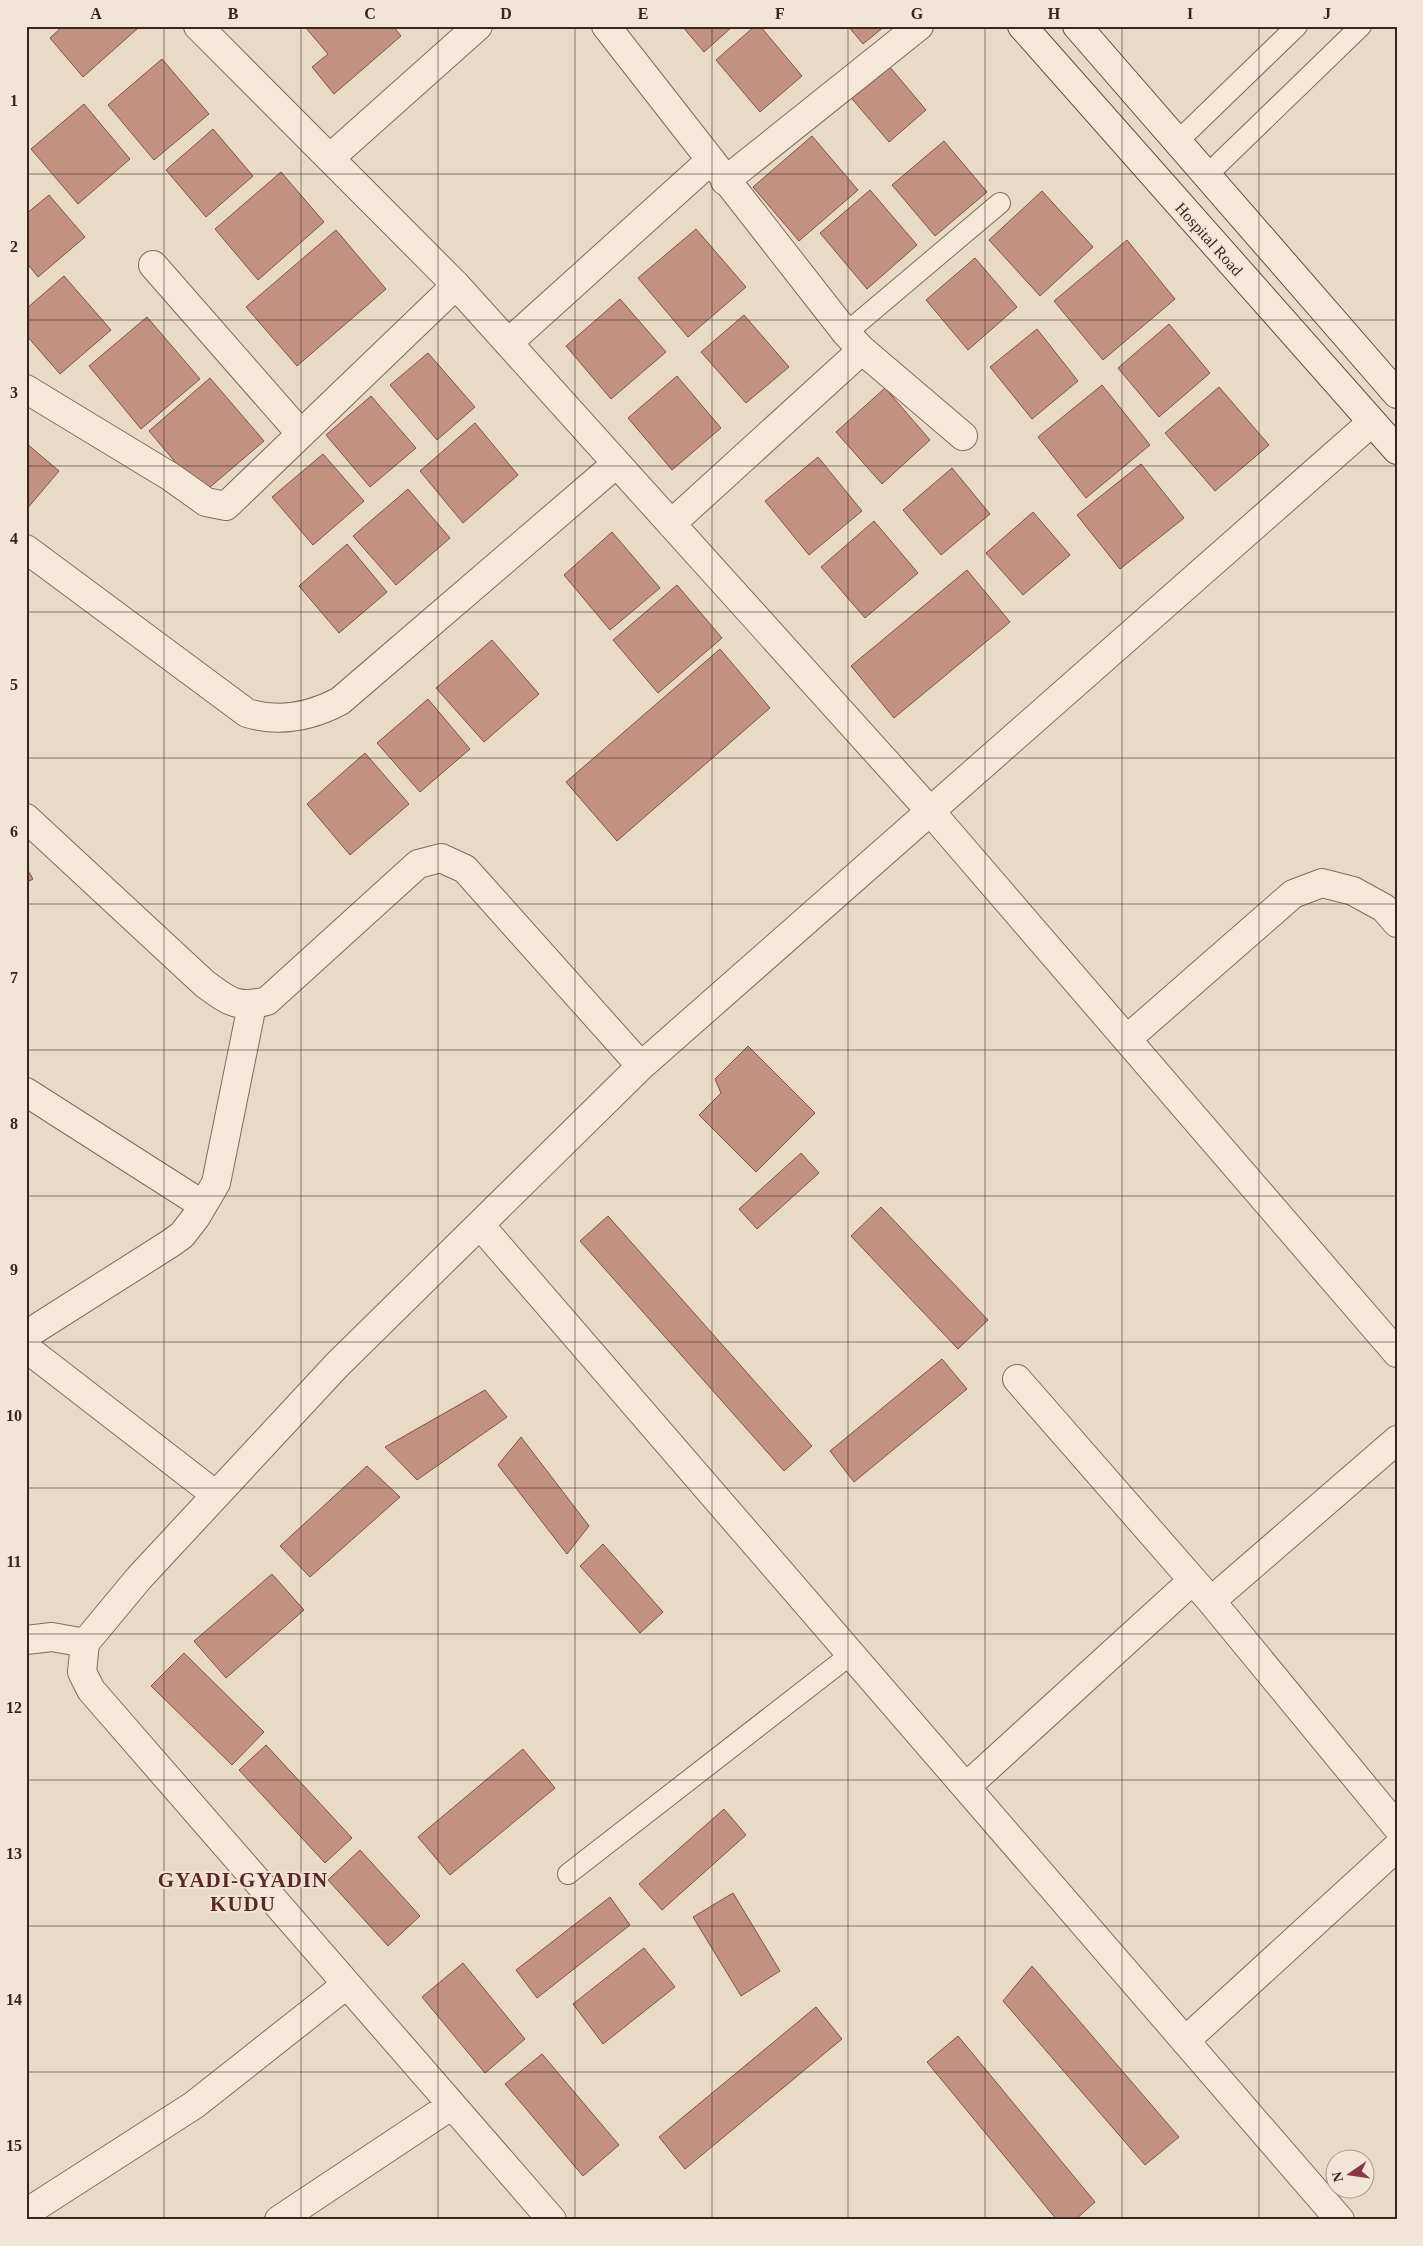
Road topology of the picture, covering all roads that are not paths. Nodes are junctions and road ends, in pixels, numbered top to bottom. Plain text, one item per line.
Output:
1 (198, 26) edge
2 (478, 26) edge
3 (606, 26) edge
4 (919, 26) edge
5 (1022, 26) edge
6 (1077, 26) edge
7 (1297, 26) edge
8 (1361, 26) edge
9 (1177, 142) junction
10 (330, 158) junction
11 (718, 170) junction
12 (1207, 175) junction
13 (1000, 203) dead end
14 (153, 265) dead end
15 (456, 285) junction
16 (854, 342) junction
17 (508, 343) junction
18 (26, 389) edge
19 (1397, 394) edge
20 (1372, 422) junction
21 (301, 434) junction
22 (963, 436) dead end
23 (1397, 450) edge
24 (616, 464) junction
25 (671, 524) junction
26 (26, 549) edge
27 (931, 812) junction
28 (26, 818) edge
29 (1397, 923) edge
30 (252, 1005) junction
31 (1127, 1039) junction
32 (642, 1066) junction
33 (26, 1092) edge
34 (204, 1205) junction
35 (480, 1225) junction
36 (26, 1335) edge
37 (26, 1348) edge
38 (1397, 1352) edge
39 (1017, 1379) dead end
40 (1397, 1440) edge
41 (216, 1495) junction
42 (1192, 1580) junction
43 (1211, 1601) junction
44 (26, 1640) edge
45 (85, 1643) junction
46 (850, 1655) junction
47 (966, 1787) junction
48 (1397, 1827) edge
49 (1397, 1848) edge
50 (568, 1874) dead end
51 (346, 1984) junction
52 (1185, 2041) junction
53 (452, 2105) junction
54 (26, 2213) edge
55 (279, 2220) edge
56 (552, 2220) edge
57 (1340, 2220) edge

1 - 10 street
2 - 10 street
3 - 11 street
4 - 11 street
5 - 20 street, Hospital Road
6 - 9 street
7 - 9 lane
8 - 12 lane
9 - 12 street
10 - 15 street
11 - 16 street
11 - 17 street
12 - 19 street
13 - 16 lane
14 - 21 street
15 - 17 street
15 - 21 street
16 - 22 street
16 - 25 street
17 - 24 street
18 - 21 street
20 - 23 street, Hospital Road
20 - 27 street
24 - 25 street
24 - 26 street
25 - 27 street
27 - 31 street
27 - 32 street
28 - 30 street
29 - 31 street
30 - 32 street
30 - 34 street
31 - 38 street
32 - 35 street
33 - 34 street
34 - 36 street
35 - 41 street
35 - 46 street
37 - 41 street
39 - 42 street
40 - 43 street
41 - 45 street
42 - 43 street
42 - 47 street
43 - 48 street
44 - 45 street
45 - 51 street
46 - 47 street
46 - 50 lane
47 - 52 street
49 - 52 street
51 - 53 street
51 - 54 street
52 - 57 street
53 - 55 street
53 - 56 street

